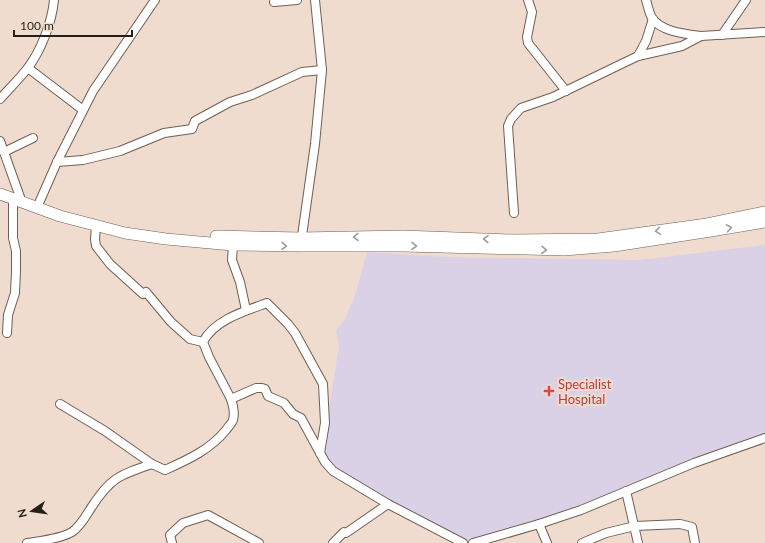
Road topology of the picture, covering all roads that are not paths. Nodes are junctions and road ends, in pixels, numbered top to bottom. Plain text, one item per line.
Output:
1 (54, 0) edge
2 (155, 0) edge
3 (297, 0) edge
4 (315, 0) edge
5 (528, 0) edge
6 (646, 0) edge
7 (746, 0) edge
8 (274, 2) dead end
9 (653, 19) junction
10 (765, 32) edge
11 (722, 35) junction
12 (701, 36) junction
13 (638, 56) junction
14 (28, 68) junction
15 (322, 70) junction
16 (566, 91) junction
17 (0, 99) edge
18 (83, 110) junction
19 (33, 138) dead end
20 (0, 140) edge
21 (4, 152) junction
22 (57, 162) junction
23 (0, 189) edge
24 (0, 194) edge
25 (17, 199) junction
26 (39, 203) junction
27 (765, 212) edge
28 (514, 213) dead end
29 (765, 222) edge
30 (96, 226) junction
31 (301, 242) junction
32 (233, 245) junction
33 (246, 310) junction
34 (7, 333) dead end
35 (203, 342) junction
36 (231, 399) junction
37 (60, 404) dead end
38 (765, 438) edge
39 (320, 453) junction
40 (152, 464) junction
41 (626, 491) junction
42 (388, 504) junction
43 (540, 524) junction
44 (634, 526) junction
45 (27, 543) edge
46 (172, 543) edge
47 (259, 543) edge
48 (333, 543) edge
49 (463, 543) edge
50 (473, 543) edge
51 (547, 543) edge
52 (582, 543) edge
53 (638, 543) edge
54 (694, 543) edge

1 - 14 street
2 - 18 street
3 - 8 street
4 - 15 street
5 - 16 street
6 - 9 street
7 - 11 street
9 - 12 street
9 - 13 street
10 - 11 street
11 - 12 street
12 - 13 street
13 - 16 street
14 - 17 street
14 - 18 street
15 - 22 street
15 - 31 street
16 - 28 street
18 - 22 street
19 - 21 street
20 - 21 street
21 - 25 street
22 - 26 street
23 - 25 main road
24 - 25 main road
25 - 26 main road
25 - 30 main road
25 - 34 street
26 - 31 main road
27 -> 31 main road
31 -> 29 main road
30 - 32 main road
30 - 35 street
32 -> 31 main road
32 - 33 street
33 - 35 street
33 - 39 street
35 - 36 street
36 - 39 street
36 - 40 street
37 - 40 street
38 - 41 street
39 - 42 street
40 - 45 street
41 - 43 street
41 - 44 street
42 - 48 street
42 - 49 street
43 - 50 street
43 - 51 street
44 - 52 street
44 - 53 street
44 - 54 street
46 - 47 street

